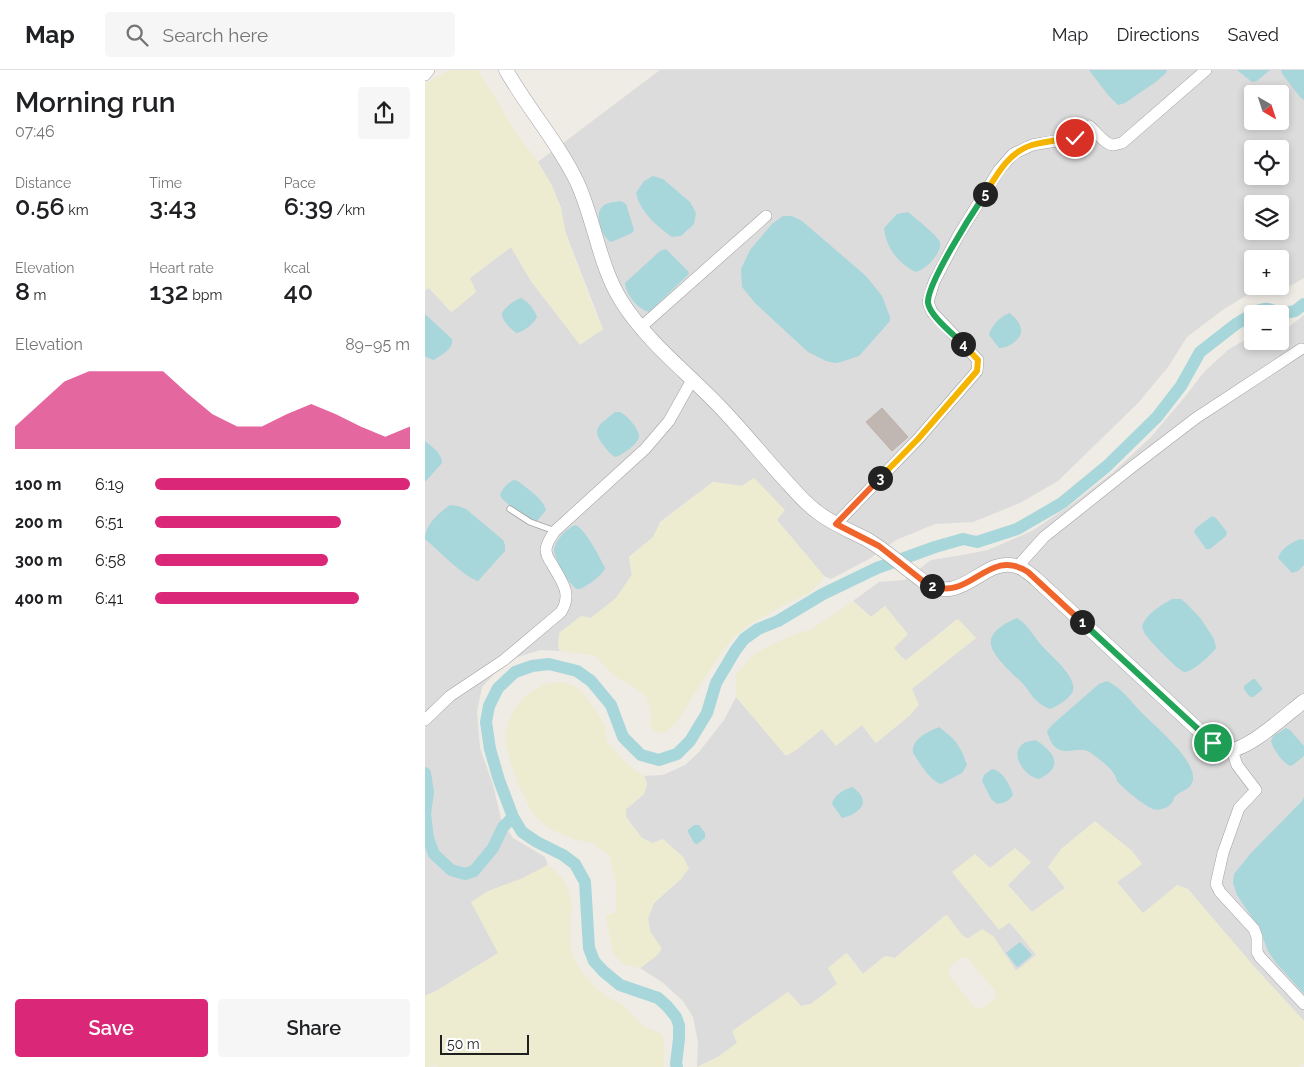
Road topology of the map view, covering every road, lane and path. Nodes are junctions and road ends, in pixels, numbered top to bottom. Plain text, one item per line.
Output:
1 (429, 70) edge
2 (506, 70) edge
3 (1206, 70) edge
4 (425, 75) edge
5 (767, 216) dead end
6 (641, 327) junction
7 (1301, 349) dead end
8 (692, 380) junction
9 (511, 509) dead end
10 (836, 524) junction
11 (555, 532) junction
12 (1018, 566) junction
13 (1304, 701) edge
14 (426, 719) edge
15 (1231, 750) junction
16 (1304, 1004) edge

1 - 4 street
2 - 6 street
3 - 10 street
5 - 6 street
6 - 8 street
7 - 12 street
8 - 10 street
8 - 11 street
9 - 11 lane
10 - 12 street
11 - 14 street
12 - 15 street
13 - 15 street
15 - 16 street

